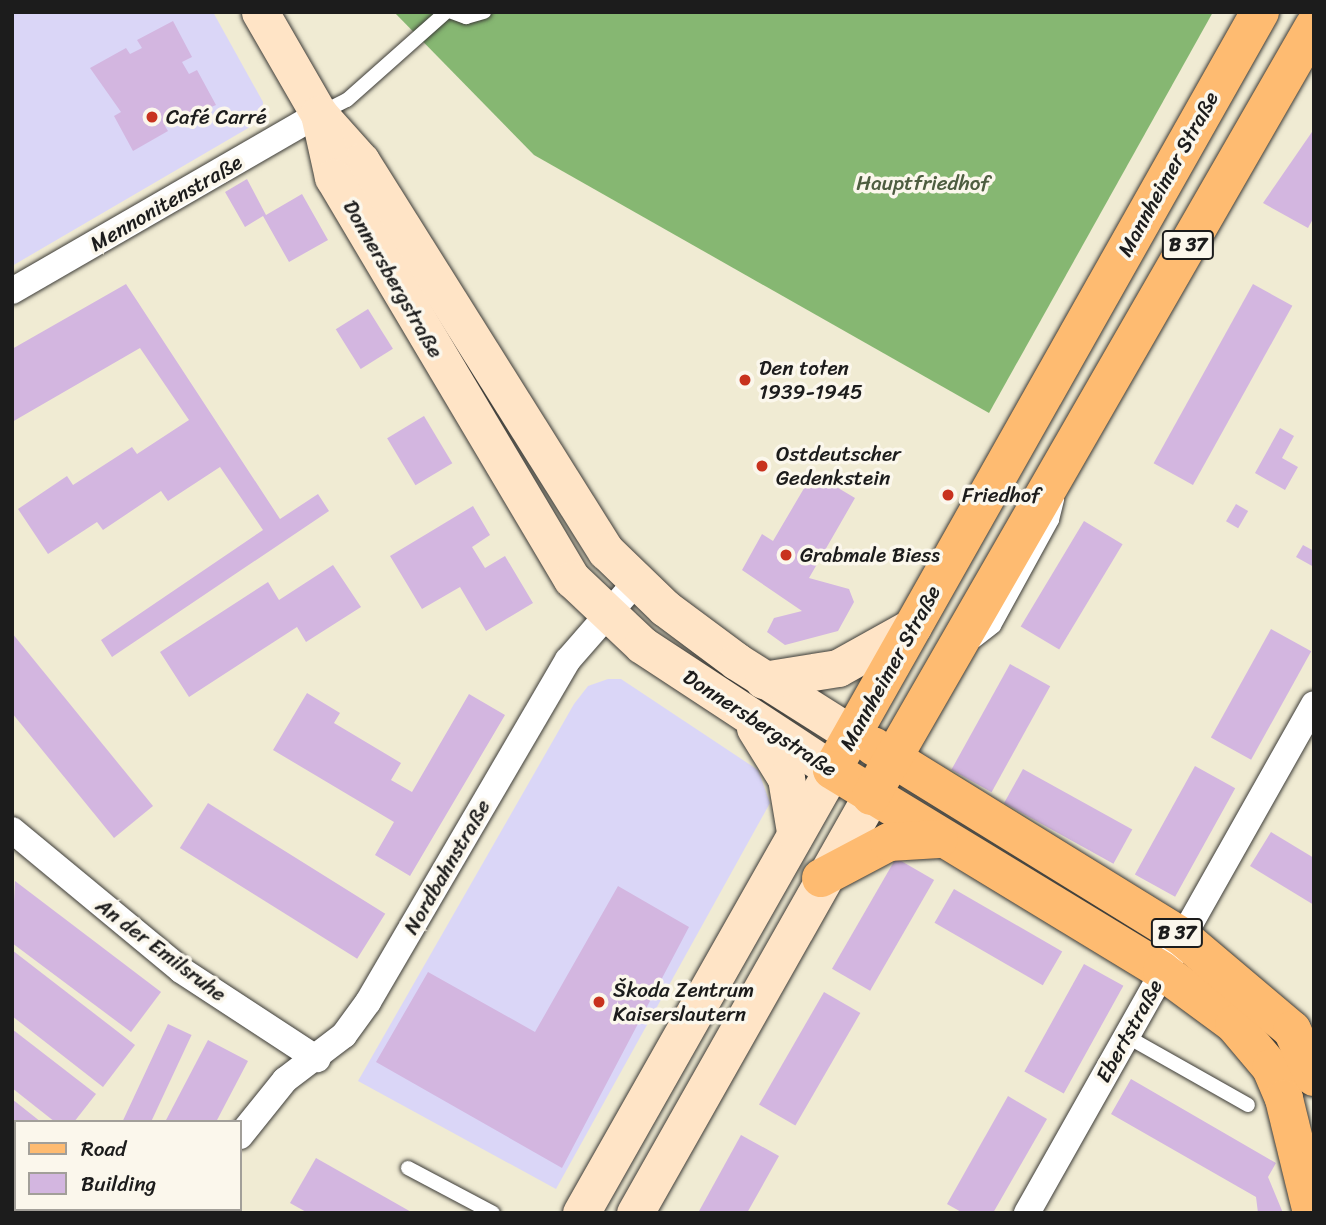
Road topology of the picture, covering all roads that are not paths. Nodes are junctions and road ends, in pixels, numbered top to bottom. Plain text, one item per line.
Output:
1 (260, 12) edge
2 (446, 12) edge
3 (452, 12) edge
4 (484, 12) edge
5 (1260, 12) edge
6 (1314, 26) edge
7 (319, 114) junction
8 (12, 292) edge
9 (636, 582) junction
10 (605, 615) junction
11 (913, 626) junction
12 (763, 680) junction
13 (1314, 704) edge
14 (740, 711) junction
15 (853, 735) junction
16 (894, 759) junction
17 (832, 770) junction
18 (871, 796) junction
19 (12, 830) edge
20 (795, 832) junction
21 (939, 839) junction
22 (821, 878) junction
23 (1182, 937) junction
24 (1163, 971) junction
25 (1303, 1031) edge
26 (1126, 1037) junction
27 (317, 1059) junction
28 (1304, 1089) edge
29 (1248, 1105) dead end
30 (242, 1134) edge
31 (408, 1168) dead end
32 (493, 1213) edge
33 (580, 1213) edge
34 (635, 1213) edge
35 (1027, 1213) edge
36 (1312, 1213) edge

1 - 7 main road, Donnersbergstraße
2 - 7 lane
3 - 4 lane
5 - 11 main road, Mannheimer Straße / B 37
6 - 16 main road, B 37
7 - 8 street, Mennonitenstraße
7 - 9 main road, Donnersbergstraße
7 - 10 main road, Donnersbergstraße
9 - 10 street, Nordbahnstraße
9 - 12 main road, Donnersbergstraße
10 - 14 main road, Donnersbergstraße
10 - 27 street, Nordbahnstraße
11 - 12 main road
11 - 15 main road, Mannheimer Straße / B 37
12 - 15 main road, Donnersbergstraße
13 - 23 street, Ebertstraße
14 - 17 main road, Donnersbergstraße
14 - 20 main road
15 - 16 main road, Donnersbergstraße
15 - 17 main road, Mannheimer Straße / B 37
16 - 18 main road, B 37
16 - 23 main road, Donnersbergstraße / B 37
17 - 18 main road, Donnersbergstraße
17 - 20 main road, Mannheimer Straße
18 - 21 main road, Donnersbergstraße / B 37
18 - 22 main road, B 37
19 - 27 street, An der Emilsruhe
20 - 33 main road, Mannheimer Straße
21 - 22 main road
21 - 24 main road, Donnersbergstraße / B 37
22 - 34 main road
23 - 24 street, Ebertstraße
23 - 25 main road, Donnersbergstraße / B 37
24 - 26 street, Ebertstraße
24 - 28 main road, Donnersbergstraße / B 37
25 - 28 main road, Donnersbergstraße / B 37
26 - 29 lane
26 - 35 street, Ebertstraße
27 - 30 street, Nordbahnstraße
28 - 36 main road, Donnersbergstraße / B 37
31 - 32 lane

